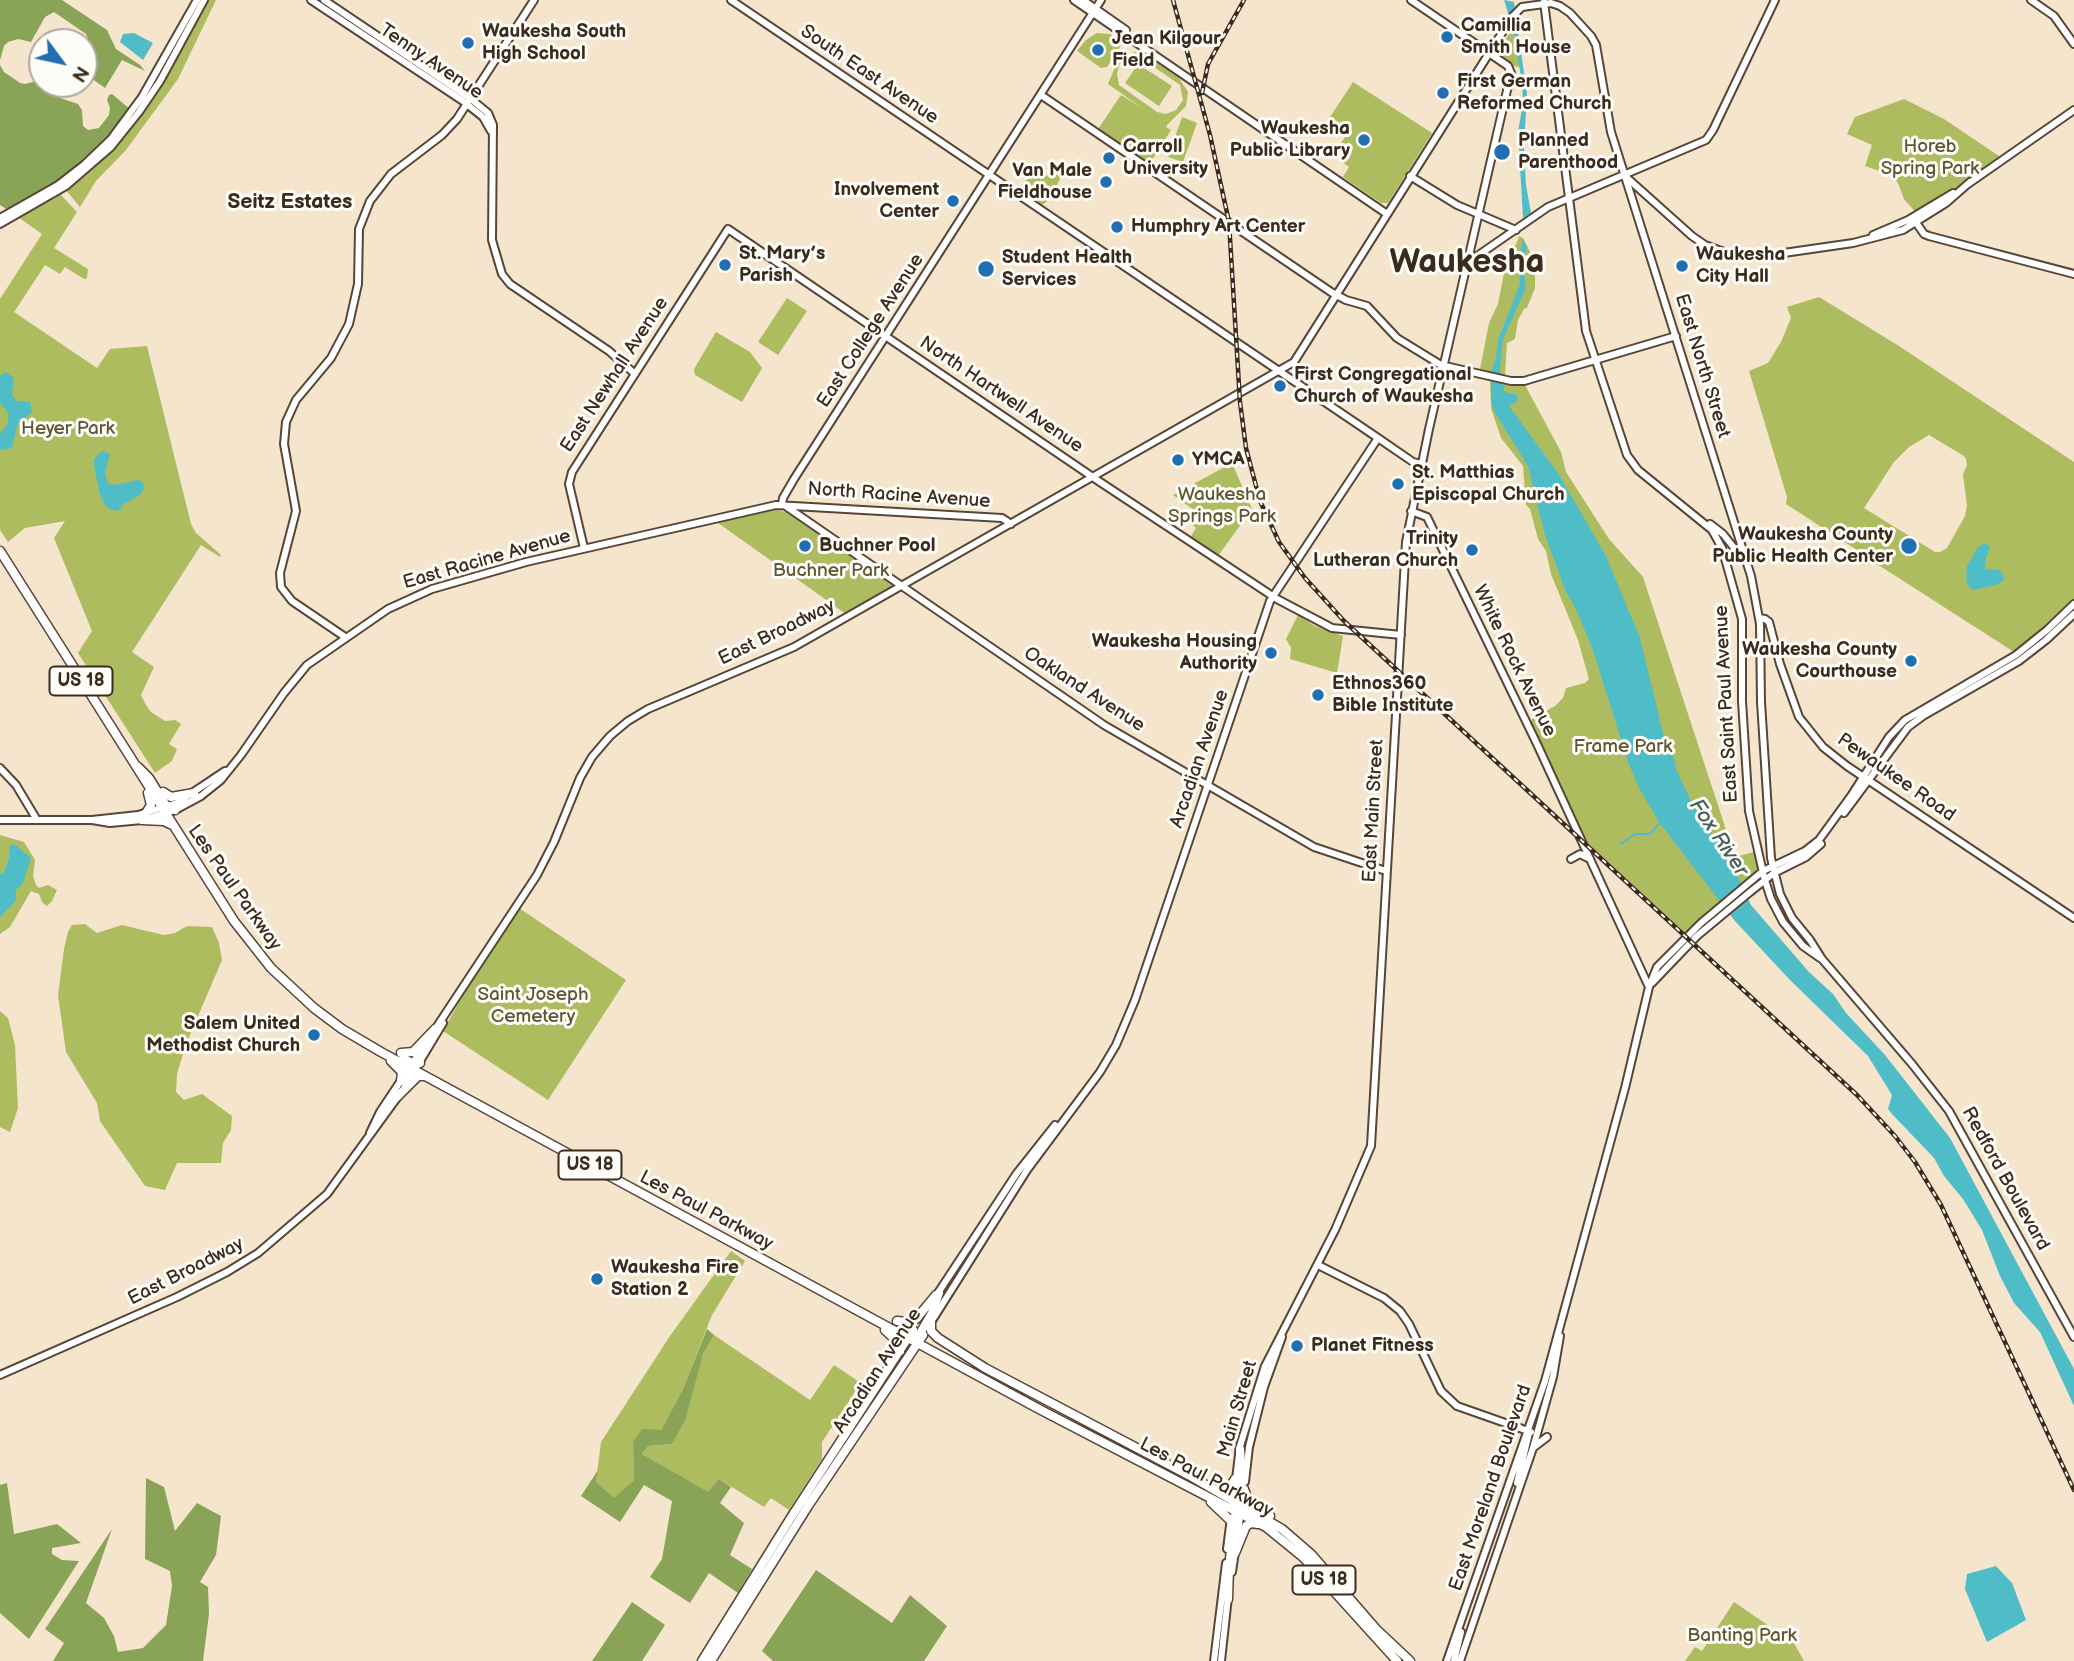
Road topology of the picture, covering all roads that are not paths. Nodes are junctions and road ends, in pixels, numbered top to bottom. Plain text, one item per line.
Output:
1 (197, 0) edge
2 (204, 0) edge
3 (311, 0) edge
4 (324, 0) edge
5 (534, 0) edge
6 (731, 0) edge
7 (1074, 0) edge
8 (1083, 0) edge
9 (1101, 0) edge
10 (1412, 0) edge
11 (1775, 0) edge
12 (2031, 0) edge
13 (1544, 2) edge
14 (1094, 11) junction
15 (1505, 27) junction
16 (178, 44) junction
17 (1477, 44) junction
18 (2074, 44) edge
19 (1488, 52) junction
20 (1041, 95) junction
21 (469, 102) junction
22 (2074, 110) edge
23 (990, 176) junction
24 (1410, 176) junction
25 (1625, 176) junction
26 (1646, 195) junction
27 (1397, 197) junction
28 (1568, 199) junction
29 (1376, 205) junction
30 (1387, 214) junction
31 (1479, 214) junction
32 (0, 218) edge
33 (1530, 220) junction
34 (1639, 220) junction
35 (1917, 220) junction
36 (0, 224) edge
37 (1508, 227) junction
38 (728, 229) joint
39 (1516, 230) junction
40 (1507, 237) junction
41 (1515, 242) dead end
42 (1467, 263) junction
43 (2074, 274) edge
44 (1336, 295) junction
45 (1676, 336) junction
46 (886, 337) junction
47 (1596, 360) junction
48 (1444, 366) junction
49 (1278, 371) junction
50 (635, 373) junction
51 (1378, 438) junction
52 (1421, 464) junction
53 (1108, 468) junction
54 (1095, 478) junction
55 (1106, 483) junction
56 (1113, 490) junction
57 (782, 504) junction
58 (811, 506) junction
59 (1411, 511) junction
60 (1699, 518) junction
61 (808, 520) junction
62 (1011, 524) junction
63 (584, 548) junction
64 (0, 551) edge
65 (1747, 566) junction
66 (902, 586) junction
67 (1272, 595) junction
68 (2074, 604) edge
69 (2074, 614) edge
70 (1759, 618) junction
71 (1401, 635) junction
72 (345, 637) junction
73 (2007, 664) junction
74 (129, 757) junction
75 (0, 768) edge
76 (229, 768) junction
77 (1866, 779) junction
78 (145, 784) junction
79 (1207, 785) junction
80 (163, 792) dead end
81 (194, 793) junction
82 (168, 809) junction
83 (144, 816) junction
84 (0, 820) edge
85 (37, 820) junction
86 (172, 826) junction
87 (1571, 859) dead end
88 (1590, 859) junction
89 (1772, 865) junction
90 (1386, 871) junction
91 (1767, 875) junction
92 (1748, 889) junction
93 (1769, 892) junction
94 (1724, 909) junction
95 (2074, 918) edge
96 (1797, 925) junction
97 (1675, 953) junction
98 (1822, 959) junction
99 (1657, 967) junction
100 (1643, 971) junction
101 (1649, 987) junction
102 (444, 1018) junction
103 (435, 1029) junction
104 (1379, 1030) joint
105 (365, 1043) junction
106 (381, 1052) junction
107 (401, 1053) dead end
108 (415, 1065) junction
109 (426, 1077) junction
110 (401, 1081) junction
111 (397, 1097) junction
112 (370, 1133) junction
113 (1033, 1156) junction
114 (579, 1159) junction
115 (635, 1179) dead end
116 (1318, 1265) junction
117 (941, 1289) junction
118 (839, 1300) junction
119 (936, 1314) junction
120 (897, 1321) dead end
121 (931, 1322) junction
122 (916, 1337) junction
123 (2074, 1337) edge
124 (929, 1349) junction
125 (900, 1351) junction
126 (906, 1362) junction
127 (963, 1367) junction
128 (1267, 1367) junction
129 (0, 1375) edge
130 (1046, 1402) junction
131 (1538, 1411) junction
132 (869, 1416) junction
133 (1073, 1426) junction
134 (1515, 1427) junction
135 (1528, 1431) junction
136 (1536, 1434) junction
137 (1252, 1437) junction
138 (1547, 1437) dead end
139 (1524, 1441) junction
140 (1240, 1447) junction
141 (1532, 1448) junction
142 (1149, 1455) junction
143 (1246, 1475) junction
144 (1170, 1476) junction
145 (1235, 1479) junction
146 (1244, 1489) junction
147 (1215, 1490) junction
148 (1237, 1507) junction
149 (1512, 1509) junction
150 (1230, 1520) junction
151 (1262, 1525) junction
152 (1286, 1532) junction
153 (1485, 1552) junction
154 (1235, 1553) junction
155 (1482, 1562) junction
156 (1492, 1569) junction
157 (1487, 1584) junction
158 (1340, 1592) junction
159 (1228, 1599) junction
160 (1464, 1613) junction
161 (702, 1661) edge
162 (711, 1661) edge
163 (1214, 1661) edge
164 (1221, 1661) edge
165 (1396, 1661) edge
166 (1410, 1661) edge
167 (1447, 1661) edge
168 (1454, 1661) edge
169 (1460, 1661) edge

1 - 16 main road
2 - 16 main road
3 - 21 main road, Tenny Avenue
4 - 21 main road, Tenny Avenue
5 - 21 main road
6 - 23 main road, South East Avenue
7 - 14 main road
8 - 14 main road
9 - 14 main road, East College Avenue
10 - 17 main road
11 - 25 main road
12 - 18 main road
13 - 15 main road, East Broadway
13 - 25 main road, East North Street
13 - 28 main road, East Saint Paul Avenue
14 - 20 main road, East College Avenue
14 - 29 main road
15 - 17 main road
15 - 19 main road, East Broadway
16 - 32 main road
16 - 36 main road
17 - 19 main road
19 - 24 main road, East Broadway
19 - 31 main road, East Main Street
20 - 23 main road, East College Avenue
20 - 44 main road
21 - 50 main road, Tenny Avenue
21 - 72 main road
22 - 35 main road
23 - 46 main road, East College Avenue
23 - 49 main road, South East Avenue
24 - 27 main road, East Broadway
24 - 31 main road
25 - 26 main road
25 - 28 main road
25 - 34 main road, East North Street
26 - 34 main road
26 - 35 main road
27 - 29 main road
27 - 30 main road, East Broadway
28 - 33 main road
28 - 47 main road, East Saint Paul Avenue
29 - 30 main road
30 - 44 main road, East Broadway
31 - 37 main road
31 - 42 main road, East Main Street
33 - 37 main road
33 - 39 main road
34 - 45 main road, East North Street
35 - 43 main road
37 - 39 main road
38 - 46 main road, North Hartwell Avenue
38 - 50 main road, East Newhall Avenue
39 - 40 main road
40 - 41 main road
40 - 42 main road
42 - 48 main road, East Main Street
44 - 48 main road
44 - 49 main road, East Broadway
45 - 47 main road
45 - 65 main road, East North Street
46 - 54 main road, North Hartwell Avenue
46 - 57 main road, East College Avenue
47 - 48 main road
47 - 60 main road, East Saint Paul Avenue
48 - 52 main road, East Main Street
49 - 51 main road, South East Avenue
49 - 53 main road, East Broadway
50 - 63 main road, East Newhall Avenue
51 - 52 main road, South East Avenue
51 - 67 main road, Arcadian Avenue
52 - 59 main road, East Main Street
53 - 54 main road, East Broadway
53 - 55 main road
54 - 55 main road, North Hartwell Avenue
54 - 56 main road, North Hartwell Avenue
54 - 62 main road, East Broadway
55 - 56 main road, North Hartwell Avenue
56 - 67 main road, North Hartwell Avenue
57 - 58 main road, North Racine Avenue
57 - 61 main road, Oakland Avenue
57 - 63 main road, East Racine Avenue
58 - 61 main road
58 - 62 main road, North Racine Avenue
59 - 71 main road, East Main Street
59 - 88 main road, White Rock Avenue
60 - 65 main road, East North Street
60 - 91 main road, East Saint Paul Avenue
61 - 66 main road, Oakland Avenue
62 - 66 main road, East Broadway
63 - 72 main road, East Racine Avenue
64 - 74 main road, Les Paul Parkway / US 18
65 - 70 main road, East North Street
66 - 79 main road, Oakland Avenue
66 - 102 main road, East Broadway
67 - 71 main road, North Hartwell Avenue
67 - 79 main road, Arcadian Avenue
68 - 73 main road
69 - 73 main road
70 - 77 main road, Pewaukee Road
70 - 89 main road, East North Street
71 - 90 main road, East Main Street
72 - 76 main road, East Racine Avenue
73 - 77 main road
74 - 78 main road, Les Paul Parkway / US 18
74 - 82 main road
75 - 85 main road
76 - 81 main road, East Racine Avenue
76 - 82 main road, East Racine Avenue
77 - 89 main road
77 - 91 main road
77 - 95 main road, Pewaukee Road
78 - 82 main road, Les Paul Parkway / US 18
78 - 83 main road
79 - 90 main road, Oakland Avenue
79 - 113 main road, Arcadian Avenue
80 - 81 main road
81 - 82 main road, East Racine Avenue
82 - 83 main road, East Racine Avenue
82 - 86 main road, Les Paul Parkway / US 18
83 - 85 main road, East Racine Avenue
83 - 86 main road
84 - 85 main road, East Racine Avenue
86 - 105 main road, Les Paul Parkway / US 18
87 - 88 main road
88 - 100 main road, White Rock Avenue
89 - 91 main road
90 - 104 main road, East Main Street
91 - 92 main road, East Moreland Boulevard
91 - 93 main road
91 - 96 main road
91 - 96 main road
92 - 93 main road
92 - 94 main road, East Moreland Boulevard
93 - 98 main road
94 - 97 main road, East Moreland Boulevard
94 - 97 main road, East Moreland Boulevard
96 - 98 main road
97 - 99 main road, East Moreland Boulevard
97 - 101 main road, East Moreland Boulevard
98 - 123 main road, Redford Boulevard
99 - 100 main road
99 - 101 main road, East Moreland Boulevard
100 - 101 main road, White Rock Avenue
101 - 131 main road, East Moreland Boulevard
102 - 103 main road, East Broadway
102 - 108 main road, East Broadway
103 - 107 main road
103 - 108 main road, East Broadway
104 - 116 main road, Main Street
105 - 106 main road, Les Paul Parkway / US 18
105 - 108 main road
106 - 108 main road, Les Paul Parkway / US 18
106 - 110 main road
108 - 109 main road, Les Paul Parkway / US 18
108 - 110 main road, East Broadway
108 - 111 main road, East Broadway
109 - 111 main road
109 - 114 main road, Les Paul Parkway / US 18
110 - 112 main road, East Broadway
111 - 112 main road, East Broadway
112 - 129 main road, East Broadway
113 - 117 main road, Arcadian Avenue
113 - 119 main road, Arcadian Avenue
114 - 115 main road
114 - 118 main road, Les Paul Parkway / US 18
116 - 128 main road, Main Street
116 - 134 main road
117 - 119 main road
117 - 120 main road
117 - 122 main road
118 - 122 main road, Les Paul Parkway
118 - 125 main road
119 - 121 main road, Arcadian Avenue
121 - 122 main road, Arcadian Avenue
121 - 130 main road, Les Paul Parkway / US 18
122 - 124 main road, Les Paul Parkway / US 18
122 - 125 main road, Arcadian Avenue
122 - 126 main road, Arcadian Avenue
122 - 132 main road
124 - 126 main road
124 - 127 main road, Les Paul Parkway / US 18
125 - 161 main road, Arcadian Avenue
126 - 132 main road, Arcadian Avenue
127 - 130 main road
127 - 133 main road, Les Paul Parkway / US 18
128 - 137 main road, Main Street
128 - 140 main road, Main Street
130 - 142 main road, Les Paul Parkway / US 18
131 - 134 main road
131 - 135 main road, East Moreland Boulevard
131 - 136 main road, East Moreland Boulevard
132 - 162 main road, Arcadian Avenue
133 - 142 main road
133 - 144 main road, Les Paul Parkway / US 18
134 - 135 main road
134 - 139 main road
135 - 136 main road
135 - 139 main road, East Moreland Boulevard
135 - 149 main road
136 - 141 main road, East Moreland Boulevard
137 - 140 main road
137 - 143 main road, Main Street
138 - 141 main road
139 - 153 main road, East Moreland Boulevard
140 - 143 main road
140 - 145 main road, Main Street
140 - 148 main road
141 - 149 main road, East Moreland Boulevard
142 - 147 main road, Les Paul Parkway / US 18
143 - 146 main road, Main Street
144 - 148 main road, Les Paul Parkway / US 18
144 - 150 main road
145 - 147 main road
145 - 148 main road, Main Street
146 - 148 main road, Main Street
146 - 152 main road
147 - 148 main road, Les Paul Parkway / US 18
148 - 150 main road, Main Street
148 - 151 main road, Les Paul Parkway / US 18
148 - 152 main road, Les Paul Parkway / US 18
148 - 154 main road, Main Street
148 - 159 main road
149 - 156 main road, East Moreland Boulevard
150 - 163 main road, Main Street
151 - 154 main road
151 - 158 main road, Les Paul Parkway / US 18
152 - 158 main road, Les Paul Parkway / US 18
153 - 155 main road, East Moreland Boulevard
153 - 156 main road
154 - 159 main road, Main Street
155 - 157 main road
155 - 160 main road, East Moreland Boulevard
156 - 157 main road, East Moreland Boulevard
157 - 169 main road, East Moreland Boulevard
158 - 165 main road, Les Paul Parkway / US 18
158 - 166 main road, Les Paul Parkway / US 18
159 - 164 main road, Main Street
160 - 167 main road, East Moreland Boulevard
160 - 168 main road

